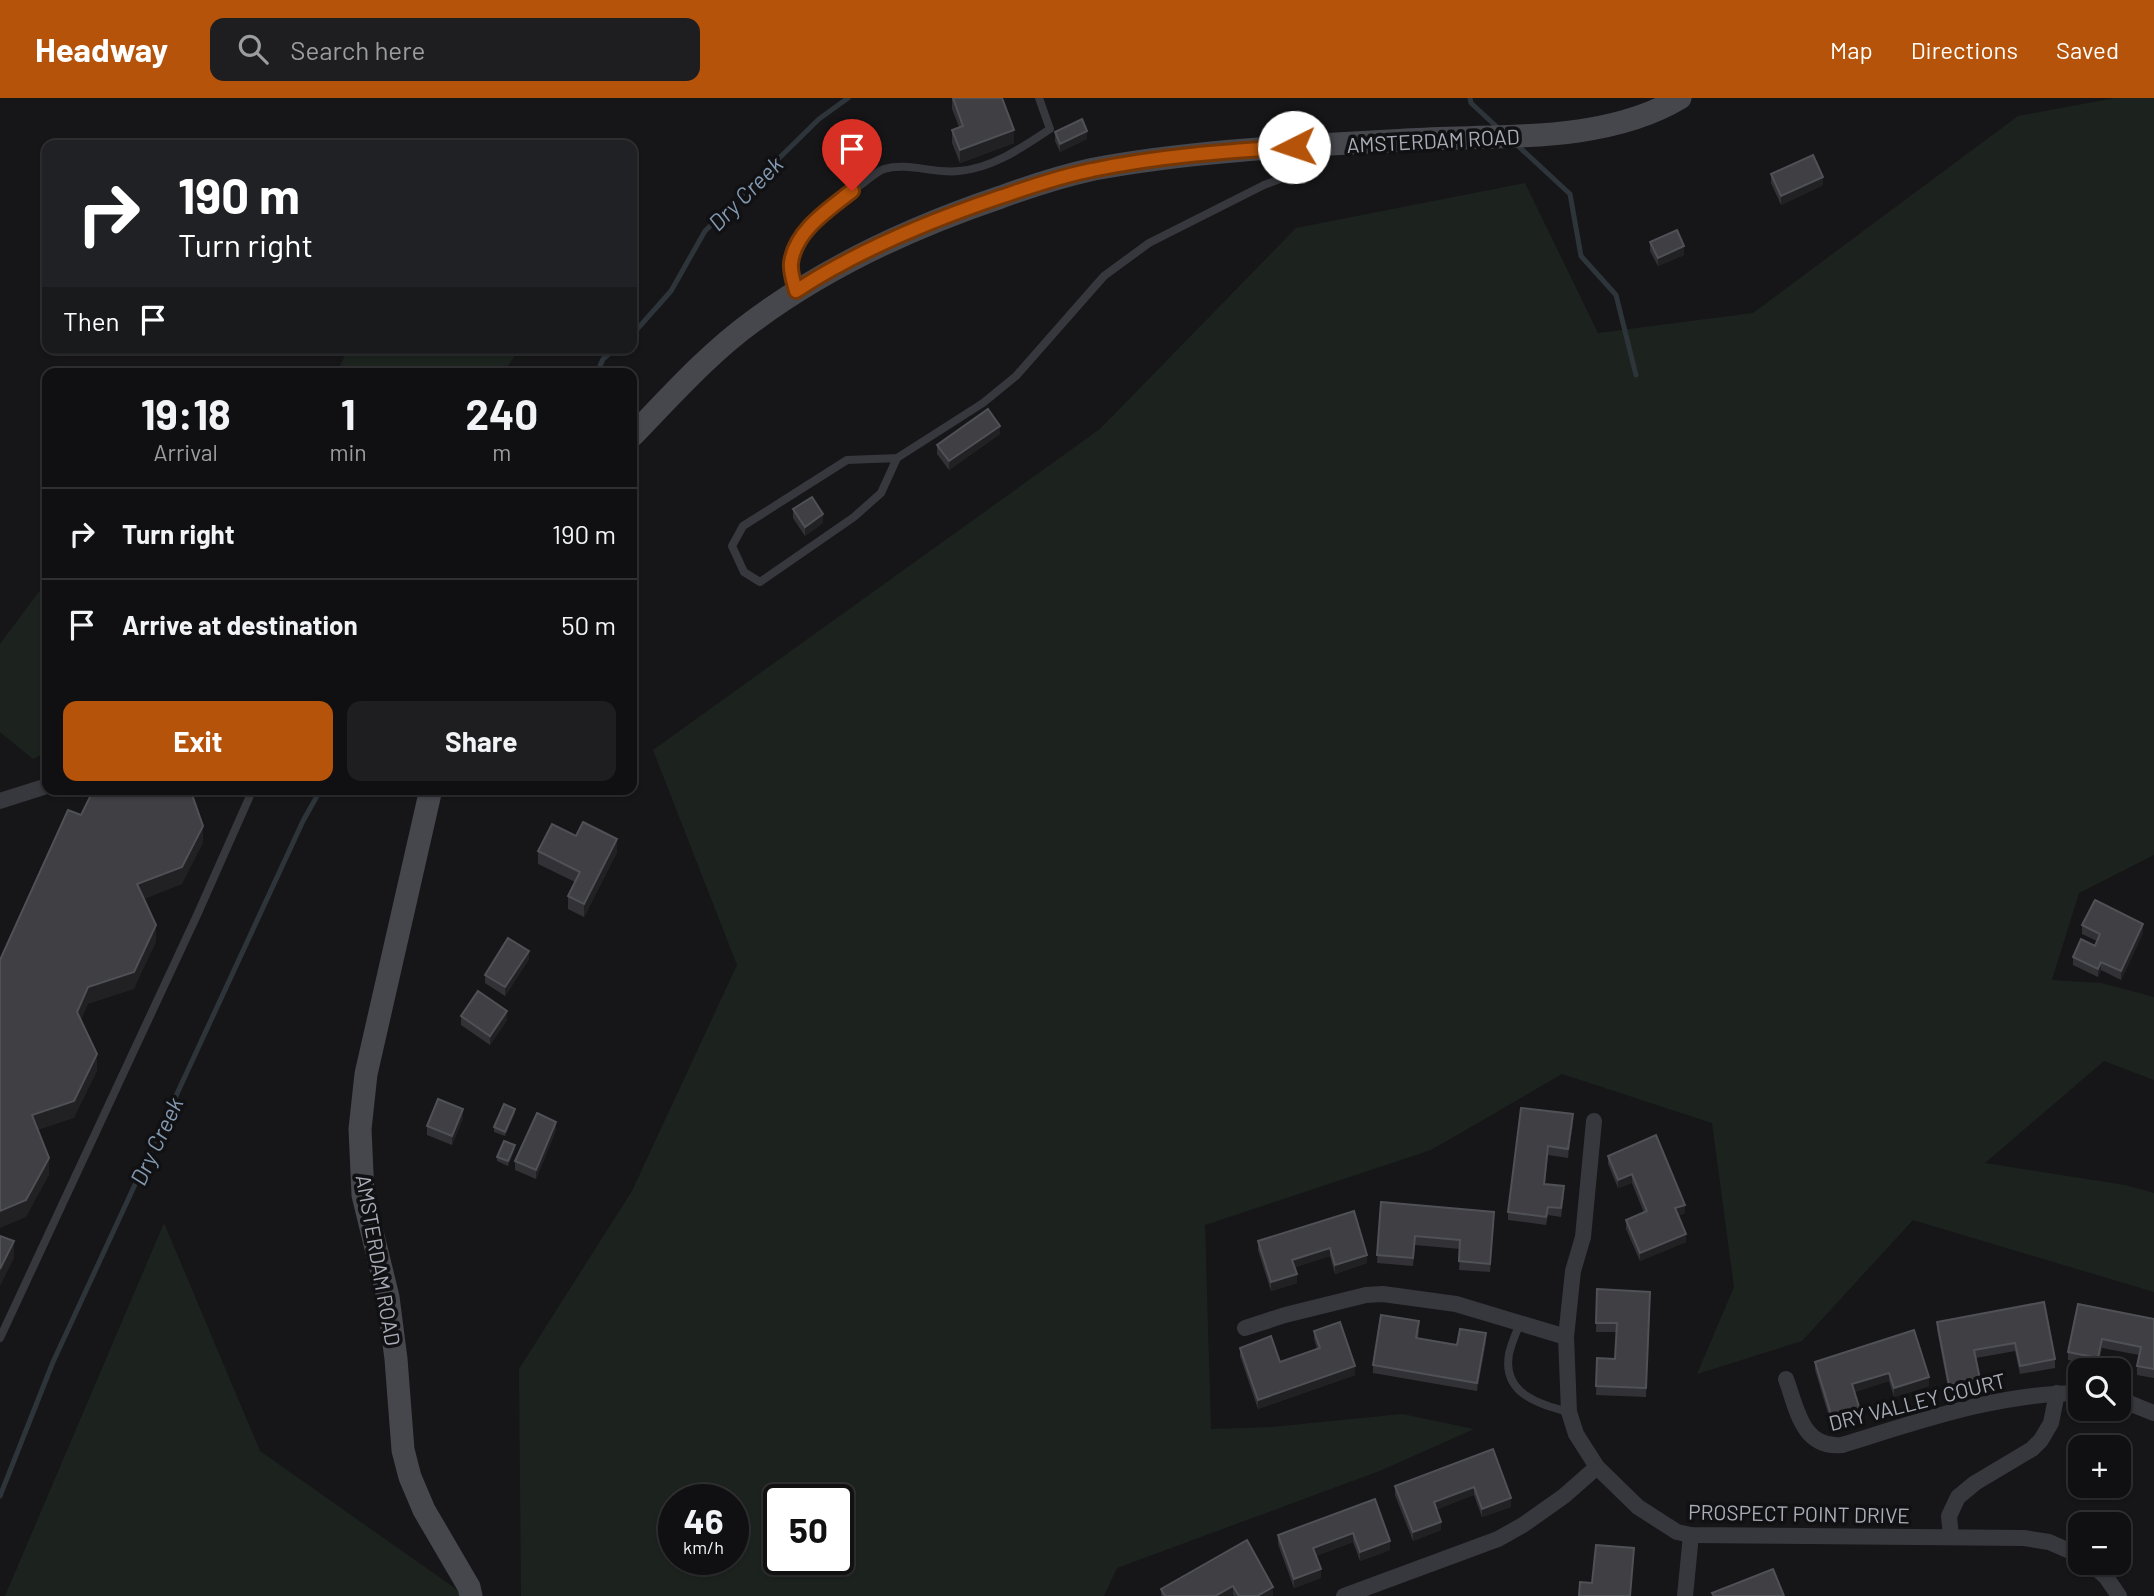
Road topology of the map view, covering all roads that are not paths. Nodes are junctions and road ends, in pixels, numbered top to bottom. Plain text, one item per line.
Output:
1 (1039, 98) edge
2 (1680, 98) edge
3 (1315, 146) junction
4 (796, 291) junction
5 (637, 431) edge
6 (897, 458) junction
7 (42, 788) edge
8 (250, 795) edge
9 (430, 795) edge
10 (0, 801) edge
11 (1594, 1121) dead end
12 (1520, 1323) junction
13 (1245, 1328) dead end
14 (1566, 1337) junction
15 (0, 1338) edge
16 (1786, 1379) dead end
17 (2057, 1393) junction
18 (2068, 1393) edge
19 (2131, 1404) edge
20 (1569, 1412) junction
21 (2154, 1413) edge
22 (1597, 1467) junction
23 (1690, 1535) junction
24 (1951, 1537) junction
25 (2068, 1550) edge
26 (2104, 1575) edge
27 (471, 1596) edge
28 (1344, 1596) edge
29 (1685, 1596) edge
30 (2119, 1596) edge

1 - 4 lane
2 - 3 main road, AMSTERDAM ROAD
3 - 4 main road, AMSTERDAM ROAD
3 - 6 lane
4 - 5 main road, AMSTERDAM ROAD
6 - 6 lane
7 - 10 street
8 - 15 lane
9 - 27 main road, AMSTERDAM ROAD
11 - 14 street, PROSPECT POINT DRIVE
12 - 13 street
12 - 14 street
12 - 20 lane
14 - 20 street, PROSPECT POINT DRIVE
16 - 17 street, DRY VALLEY COURT
17 - 18 street, DRY VALLEY COURT
17 - 24 street
19 - 21 street
20 - 22 street, PROSPECT POINT DRIVE
22 - 23 street, PROSPECT POINT DRIVE
22 - 28 street
23 - 24 street, PROSPECT POINT DRIVE
23 - 29 street
24 - 25 street, PROSPECT POINT DRIVE
26 - 30 street

